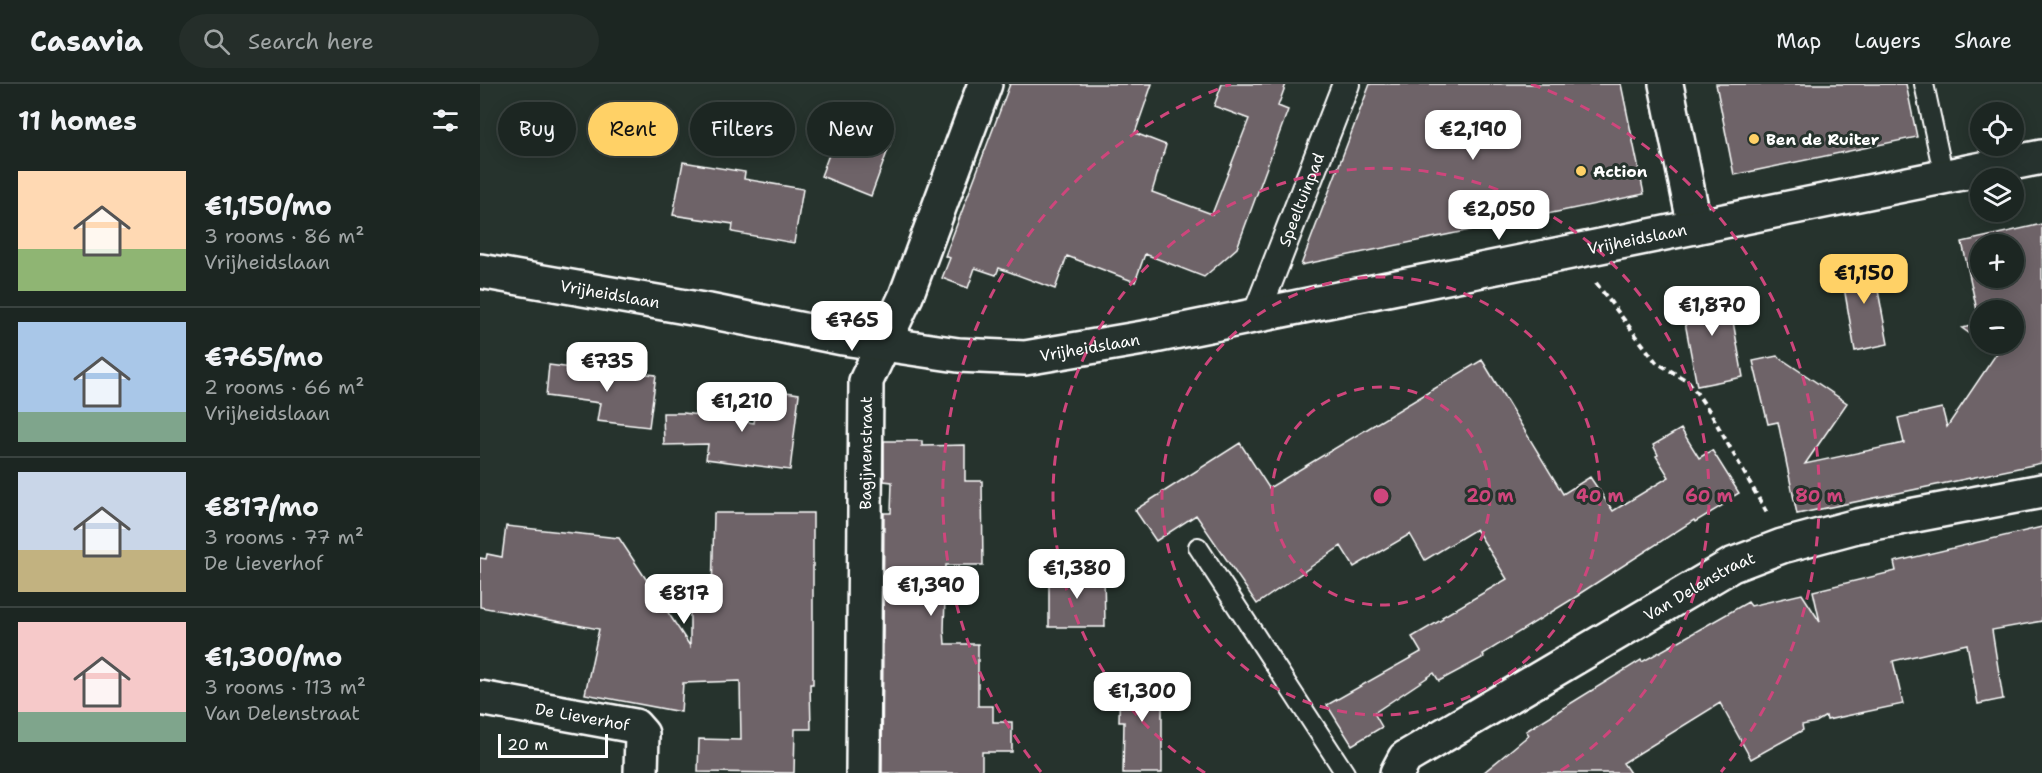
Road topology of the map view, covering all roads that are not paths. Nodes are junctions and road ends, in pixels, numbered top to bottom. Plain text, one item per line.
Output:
1 (985, 84) edge
2 (1346, 84) edge
3 (1666, 84) edge
4 (1924, 84) edge
5 (2042, 157) edge
6 (1944, 177) junction
7 (1695, 227) junction
8 (480, 271) edge
9 (1257, 315) junction
10 (884, 344) junction
11 (2042, 491) edge
12 (1198, 547) dead end
13 (480, 698) edge
14 (642, 773) edge
15 (863, 773) edge
16 (1345, 773) edge
17 (1396, 773) edge

1 - 10 street, Bagijnenstraat
2 - 9 street, Speeltuinpad
3 - 7 street, Vrijheidslaan
4 - 6 lane
5 - 6 street, Vrijheidslaan
6 - 7 street, Vrijheidslaan
7 - 9 street, Vrijheidslaan
8 - 10 street, Vrijheidslaan
9 - 10 street, Vrijheidslaan
10 - 15 street, Bagijnenstraat
11 - 17 street, Van Delenstraat
12 - 16 lane
13 - 14 street, De Lieverhof

